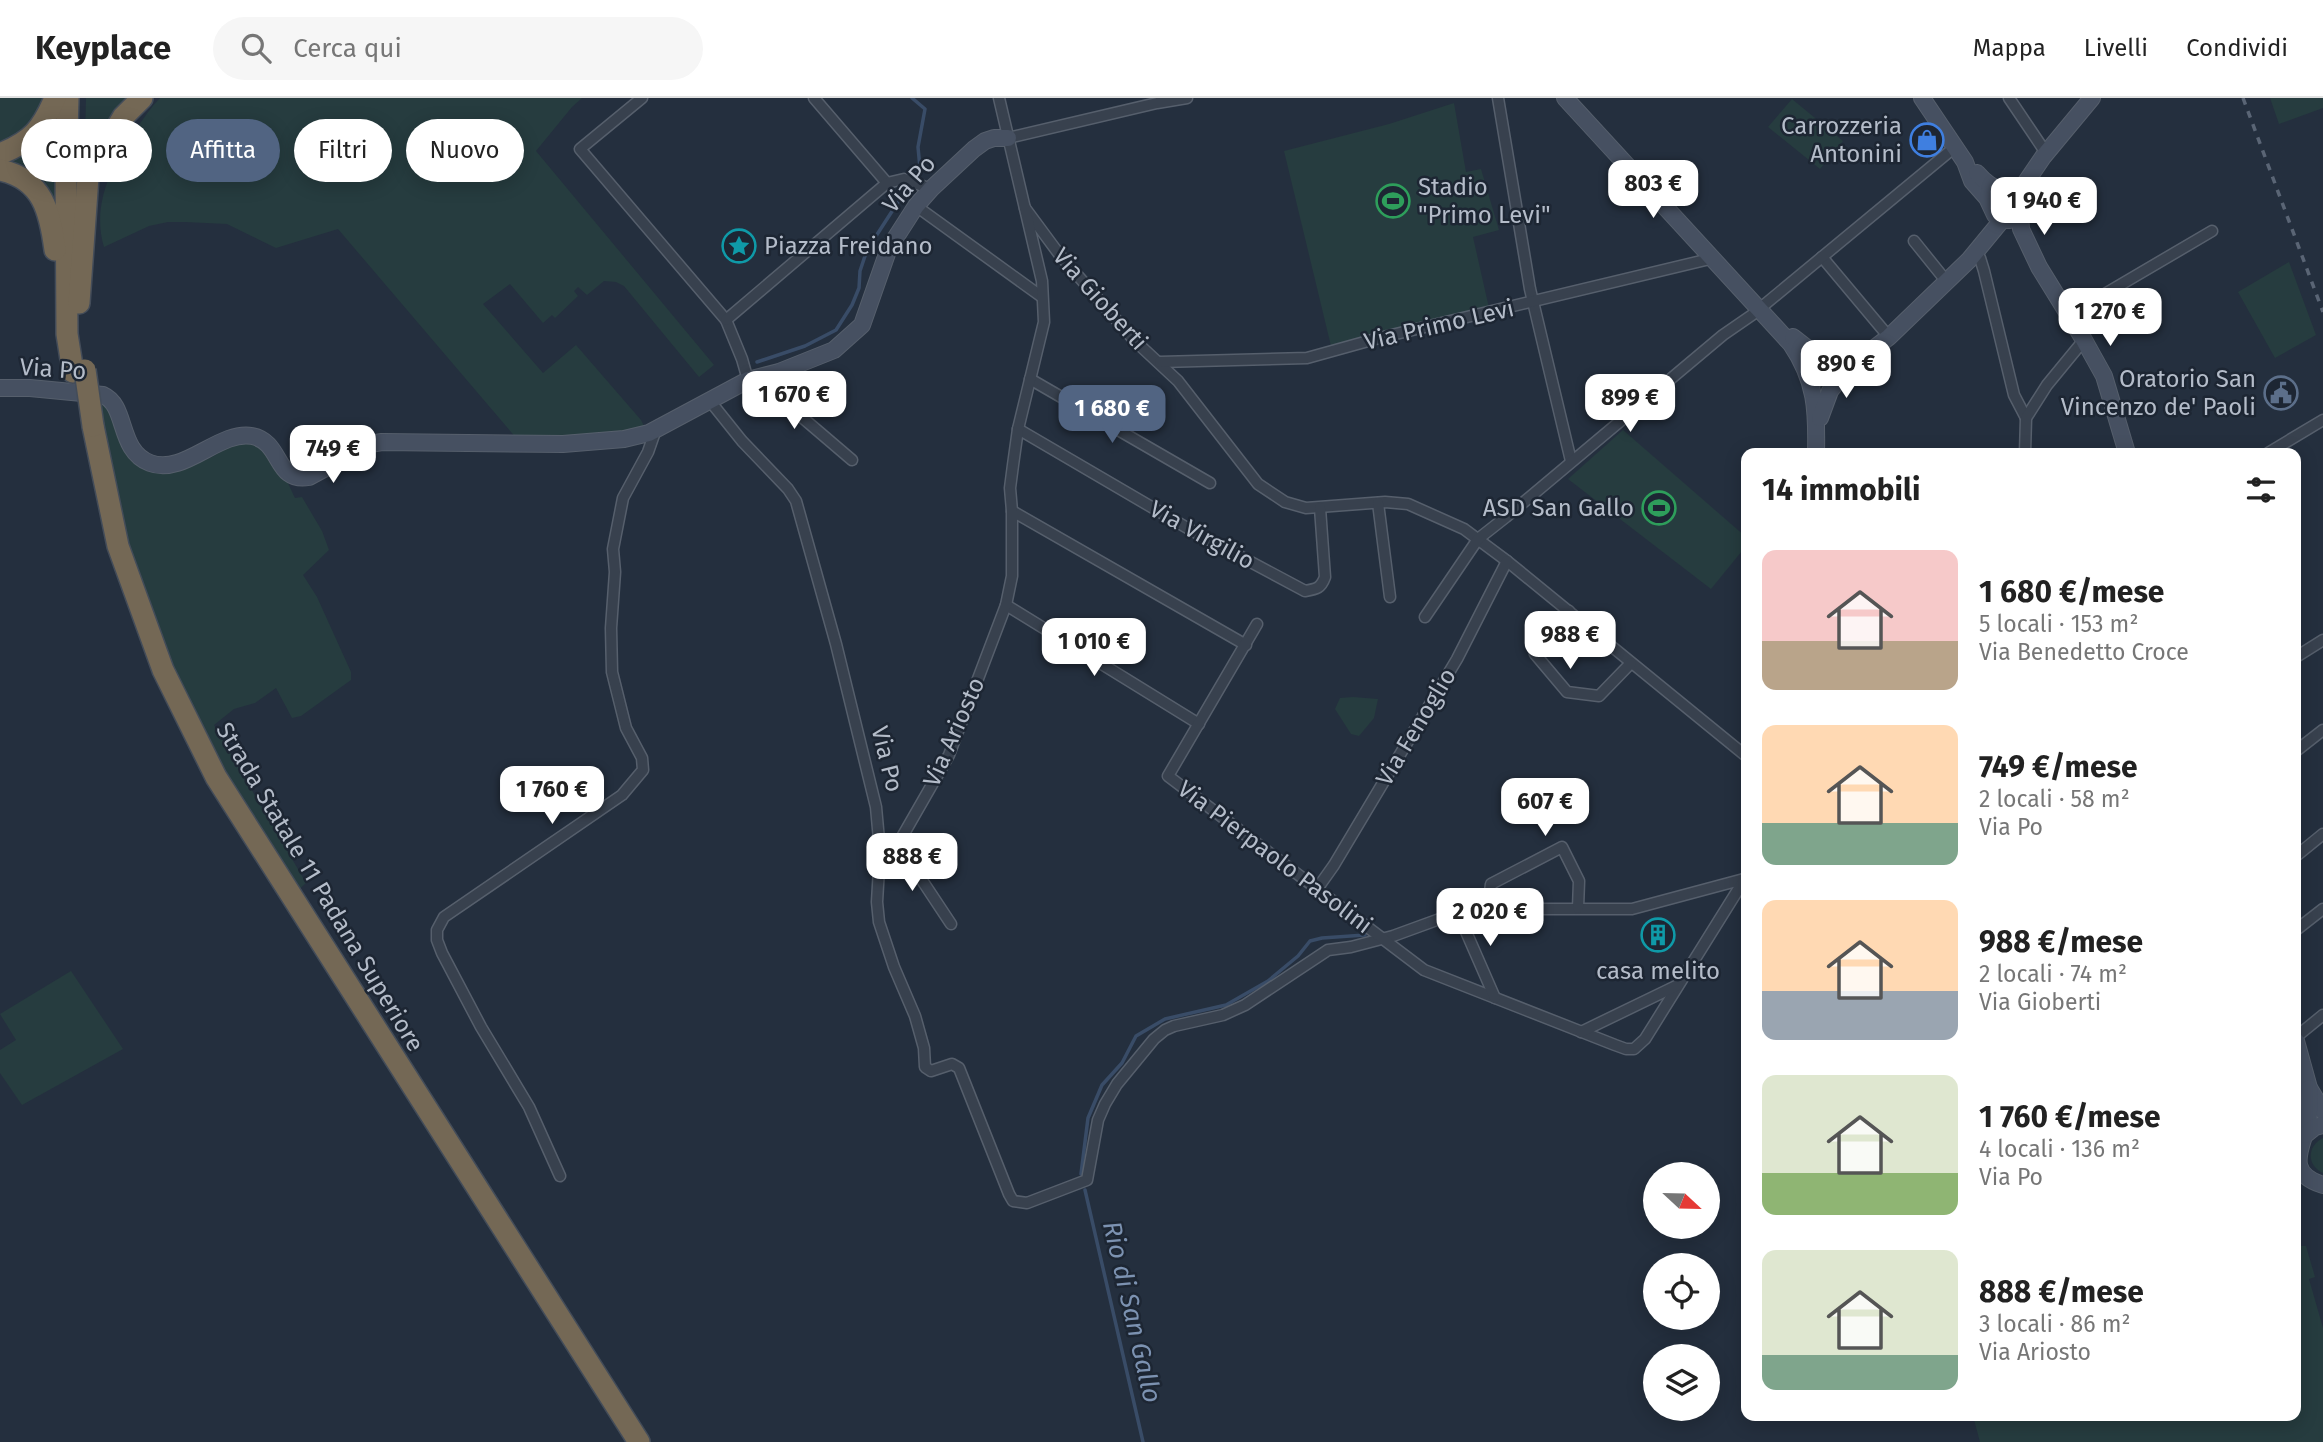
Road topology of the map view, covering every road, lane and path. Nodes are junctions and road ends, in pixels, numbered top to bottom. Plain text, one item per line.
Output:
1 (55, 98) edge
2 (68, 98) edge
3 (79, 98) edge
4 (142, 98) edge
5 (642, 98) edge
6 (814, 98) edge
7 (999, 98) edge
8 (1186, 98) edge
9 (1498, 98) edge
10 (1564, 98) edge
11 (1922, 98) edge
12 (2009, 98) edge
13 (2092, 98) edge
14 (1008, 138) junction
15 (1955, 147) junction
16 (0, 154) edge
17 (2044, 155) junction
18 (1965, 162) junction
19 (0, 170) edge
20 (887, 183) junction
21 (918, 184) junction
22 (2006, 190) junction
23 (916, 206) junction
24 (1025, 208) junction
25 (2006, 212) junction
26 (2212, 231) dead end
27 (2016, 239) junction
28 (1914, 241) dead end
29 (1976, 250) junction
30 (1822, 257) junction
31 (1714, 258) junction
32 (2039, 267) junction
33 (1947, 282) junction
34 (1042, 297) junction
35 (1533, 302) junction
36 (79, 312) junction
37 (1765, 313) junction
38 (2069, 316) junction
39 (726, 320) junction
40 (67, 334) junction
41 (1889, 337) junction
42 (2084, 340) junction
43 (1854, 361) junction
44 (1160, 362) junction
45 (79, 371) junction
46 (752, 379) junction
47 (1030, 379) junction
48 (1811, 381) junction
49 (0, 388) edge
50 (710, 401) junction
51 (2026, 418) junction
52 (2323, 420) edge
53 (1817, 426) junction
54 (87, 427) junction
55 (656, 429) junction
56 (1018, 429) junction
57 (1816, 448) edge
58 (2025, 448) edge
59 (2126, 448) edge
60 (2276, 448) edge
61 (852, 460) dead end
62 (1571, 461) junction
63 (1210, 483) dead end
64 (1378, 503) junction
65 (1320, 508) junction
66 (1013, 511) junction
67 (1478, 539) junction
68 (1507, 561) junction
69 (1390, 597) dead end
70 (1006, 605) junction
71 (1569, 611) junction
72 (1425, 617) dead end
73 (1257, 624) dead end
74 (2323, 640) edge
75 (1246, 645) junction
76 (2301, 654) edge
77 (1631, 663) junction
78 (1199, 724) junction
79 (2323, 730) edge
80 (2301, 747) edge
81 (1741, 752) edge
82 (2323, 834) edge
83 (2301, 852) edge
84 (1741, 879) edge
85 (1741, 884) edge
86 (1317, 889) junction
87 (1488, 908) junction
88 (1578, 908) junction
89 (2323, 909) edge
90 (1457, 911) junction
91 (951, 924) dead end
92 (2301, 926) edge
93 (1382, 937) junction
94 (1678, 985) junction
95 (1495, 998) junction
96 (2323, 1015) edge
97 (1581, 1032) junction
98 (2301, 1035) edge
99 (2301, 1058) edge
100 (2309, 1088) junction
101 (2323, 1111) edge
102 (2323, 1125) edge
103 (2301, 1139) edge
104 (2301, 1141) edge
105 (2301, 1172) edge
106 (560, 1176) dead end
107 (2323, 1185) edge
108 (625, 1442) edge
109 (639, 1442) edge

1 - 16 highway
2 - 40 highway, Strada Statale 11 Padana Superiore
3 - 36 highway, Strada Statale 11 Padana Superiore
4 - 36 highway
5 - 39 street
6 - 20 street
7 - 14 street
8 - 14 street
9 - 35 street
10 - 31 street
11 - 15 street
12 - 17 street
13 - 17 street
14 - 21 street, Via Po
14 - 24 street
15 - 18 street
15 - 30 street
17 - 22 street
17 - 25 street
18 - 22 street
18 - 25 street
19 - 40 highway
20 - 21 street
20 - 39 street
21 - 23 street, Via Po
22 - 25 street
22 - 25 street
23 - 34 street
23 - 46 street, Via Po
24 - 34 street
24 - 44 street, Via Gioberti
25 - 27 street
25 - 29 street
25 - 32 street
26 - 38 street
27 - 29 street
27 - 32 street
28 - 33 street
29 - 33 street
29 - 51 street
30 - 37 street
30 - 41 street
31 - 35 street, Via Primo Levi
31 - 37 street
32 - 38 street
33 - 41 street
34 - 47 street
35 - 44 street, Via Primo Levi
35 - 62 street
36 - 45 highway, Strada Statale 11 Padana Superiore
37 - 43 street
37 - 48 street
37 - 62 street
38 - 42 street
39 - 46 street
40 - 45 highway, Strada Statale 11 Padana Superiore
41 - 43 street
42 - 51 street
42 - 59 street
43 - 48 street
43 - 53 street
44 - 65 street, Via Gioberti
45 - 54 highway, Strada Statale 11 Padana Superiore, bridge
46 - 50 street, Via Po
46 - 61 street
47 - 56 street
47 - 63 street
48 - 53 street
49 - 55 street, Via Po
50 - 55 street, Via Po
50 - 93 street, Via Po
51 - 58 street
52 - 60 street
53 - 57 street
54 - 108 highway, Strada Statale 11 Padana Superiore
54 - 109 highway, Strada Statale 11 Padana Superiore
55 - 106 street
56 - 65 street, Via Virgilio
56 - 66 street
62 - 67 street
64 - 65 street, Via Gioberti
64 - 67 street, Via Gioberti
64 - 69 street
66 - 70 street
66 - 75 street
67 - 68 street, Via Gioberti
67 - 72 street
68 - 71 street, Via Gioberti
68 - 86 street, Via Fenoglio
70 - 78 street
70 - 91 street, Via Ariosto
71 - 77 street, Via Gioberti
71 - 77 street
73 - 75 street, Via Pierpaolo Pasolini
74 - 76 street
75 - 78 street, Via Pierpaolo Pasolini
77 - 81 street, Via Gioberti
78 - 86 street, Via Pierpaolo Pasolini
79 - 80 street
82 - 83 street
84 - 88 street
85 - 94 street
86 - 93 street, Via Pierpaolo Pasolini
87 - 88 street
87 - 88 street
87 - 90 street
89 - 92 street
90 - 93 street
90 - 95 street
93 - 95 street, Via Pierpaolo Pasolini
94 - 97 street
94 - 97 street, Via Pierpaolo Pasolini
95 - 97 street, Via Pierpaolo Pasolini
96 - 98 street
99 - 100 street
100 - 101 street
100 - 103 street
102 - 104 street
105 - 107 street

